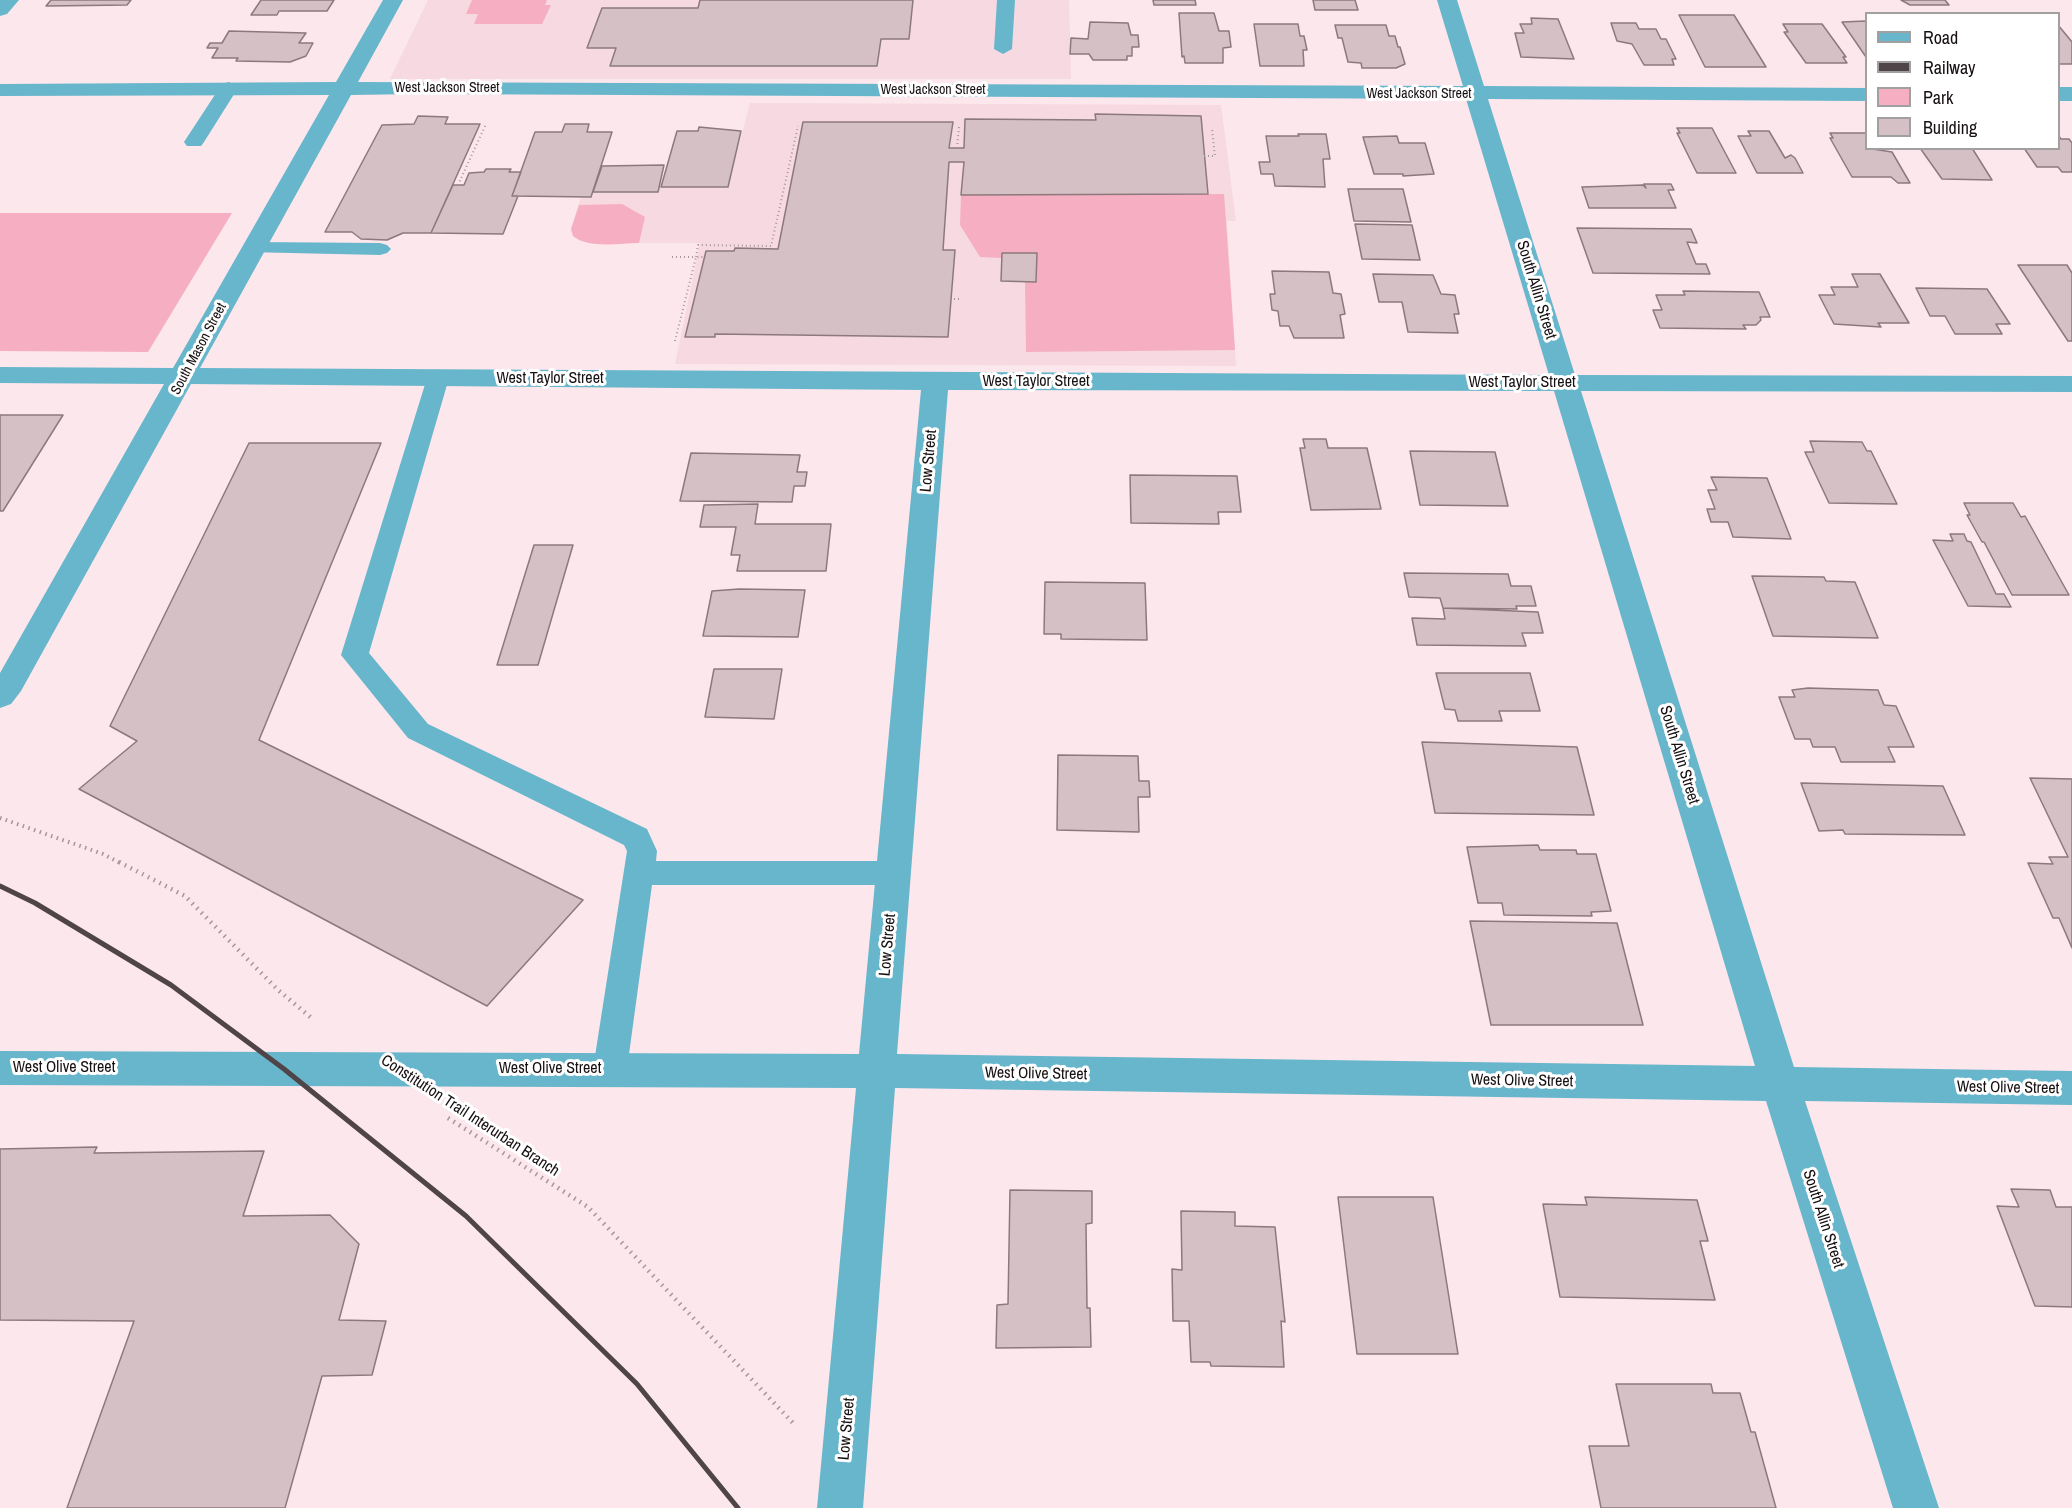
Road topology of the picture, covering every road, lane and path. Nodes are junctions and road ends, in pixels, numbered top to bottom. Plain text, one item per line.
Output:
1 (9, 0) edge
2 (393, 0) edge
3 (1006, 0) edge
4 (1447, 0) edge
5 (0, 10) edge
6 (1003, 49) dead end
7 (229, 88) junction
8 (346, 88) junction
9 (0, 90) edge
10 (1475, 94) junction
11 (1865, 94) edge
12 (488, 121) dead end
13 (799, 122) dead end
14 (1212, 124) dead end
15 (194, 142) dead end
16 (1204, 156) dead end
17 (458, 185) dead end
18 (253, 248) junction
19 (380, 249) dead end
20 (672, 257) dead end
21 (696, 257) junction
22 (704, 257) dead end
23 (950, 299) dead end
24 (963, 299) dead end
25 (679, 326) junction
26 (687, 326) dead end
27 (674, 345) dead end
28 (0, 375) edge
29 (183, 378) junction
30 (438, 378) junction
31 (935, 382) junction
32 (1564, 383) junction
33 (2072, 384) edge
34 (0, 696) edge
35 (0, 818) edge
36 (638, 873) junction
37 (894, 873) junction
38 (0, 1068) edge
39 (371, 1069) junction
40 (610, 1070) junction
41 (877, 1071) junction
42 (1780, 1084) junction
43 (2072, 1088) edge
44 (439, 1112) dead end
45 (844, 1498) edge
46 (1916, 1508) edge

1 - 5 street
2 - 8 street, South Mason Street
3 - 6 lane
4 - 10 street, South Allin Street
7 - 8 street, West Jackson Street
7 - 9 street, West Jackson Street
7 - 15 lane
8 - 10 street, West Jackson Street
8 - 18 street, South Mason Street
10 - 11 street, West Jackson Street
10 - 32 street, South Allin Street
12 - 17 path
13 - 21 path
14 - 16 path
18 - 19 lane
18 - 29 street, South Mason Street
20 - 21 path
21 - 22 path
21 - 25 path
23 - 24 path
25 - 26 path
25 - 27 path
28 - 29 street, West Taylor Street
29 - 30 street, West Taylor Street
29 - 34 street, South Mason Street
30 - 31 street, West Taylor Street
30 - 36 lane
31 - 32 street, West Taylor Street
31 - 37 street, Low Street
32 - 33 street, West Taylor Street
32 - 42 street, South Allin Street
35 - 39 path, Constitution Trail Interurban Branch
36 - 37 lane
36 - 40 lane
37 - 41 street, Low Street
38 - 39 street, West Olive Street
39 - 40 street, West Olive Street
40 - 41 street, West Olive Street
41 - 42 street, West Olive Street
41 - 45 street, Low Street
42 - 43 street, West Olive Street
42 - 46 street, South Allin Street
44 - 45 path, Constitution Trail Interurban Branch

